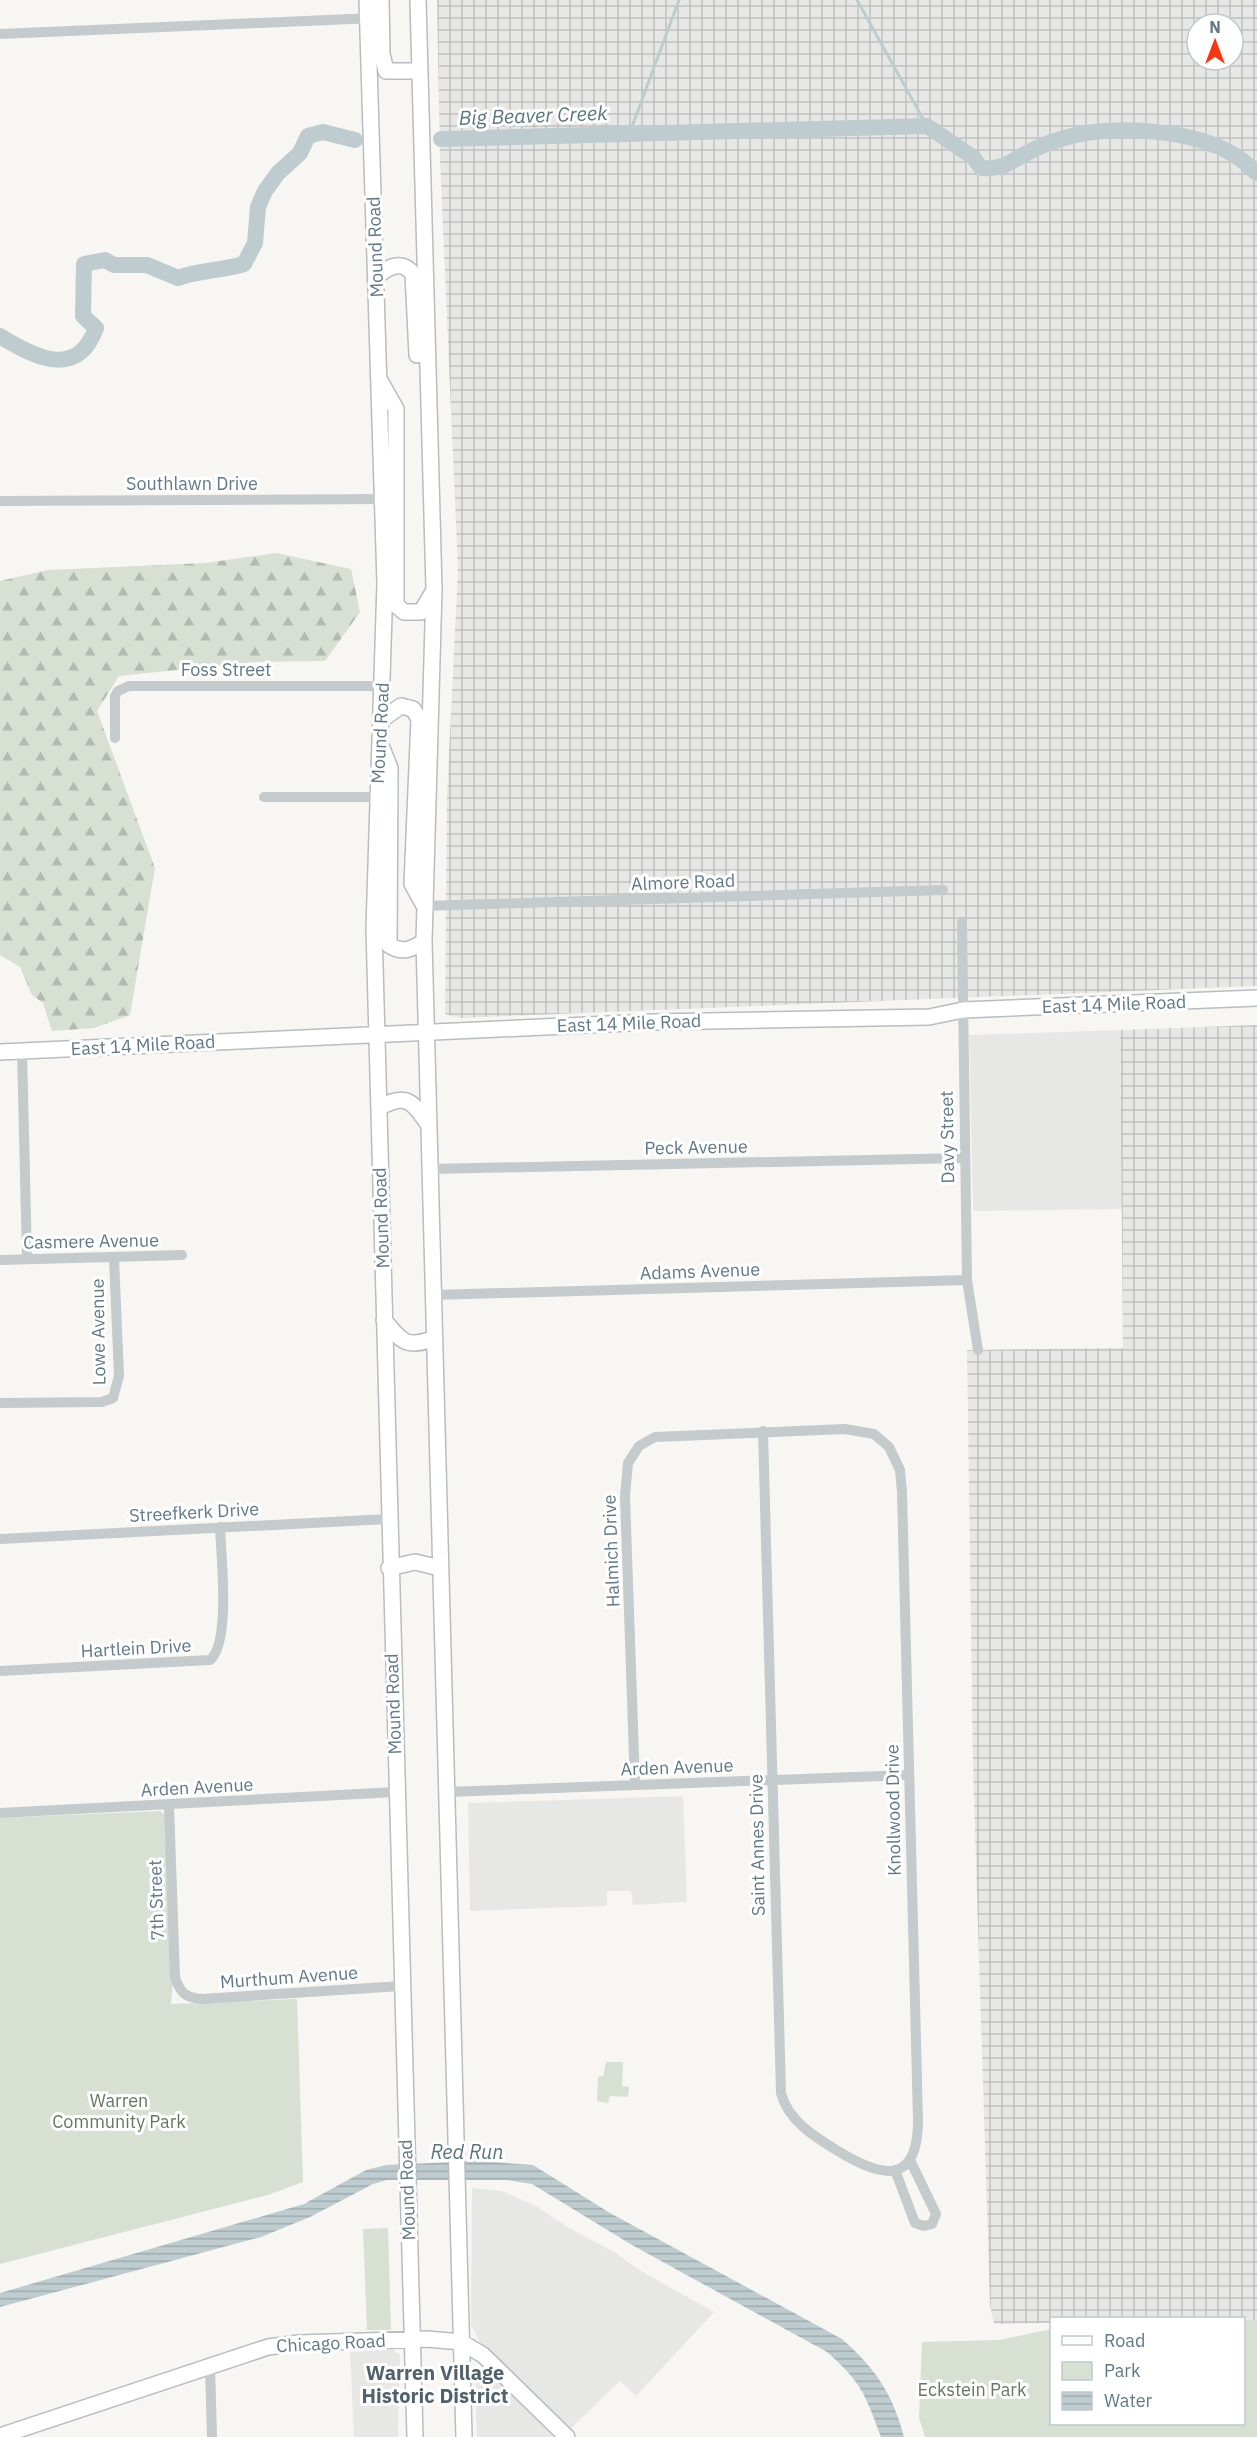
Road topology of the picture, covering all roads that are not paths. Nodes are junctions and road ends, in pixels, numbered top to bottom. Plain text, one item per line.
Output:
1 (367, 0) edge
2 (381, 0) edge
3 (418, 0) edge
4 (375, 18) junction
5 (0, 34) edge
6 (420, 71) junction
7 (376, 277) junction
8 (379, 379) junction
9 (383, 499) junction
10 (0, 501) edge
11 (432, 521) junction
12 (434, 589) junction
13 (382, 686) junction
14 (381, 720) junction
15 (115, 738) dead end
16 (264, 797) dead end
17 (383, 797) junction
18 (943, 890) dead end
19 (424, 906) junction
20 (962, 922) dead end
21 (424, 941) junction
22 (1257, 998) edge
23 (963, 1010) junction
24 (426, 1031) junction
25 (377, 1033) junction
26 (22, 1051) junction
27 (0, 1052) edge
28 (379, 1108) junction
29 (429, 1124) junction
30 (964, 1158) junction
31 (430, 1169) junction
32 (182, 1255) dead end
33 (114, 1258) junction
34 (27, 1259) junction
35 (0, 1260) edge
36 (967, 1280) junction
37 (434, 1295) junction
38 (384, 1320) junction
39 (435, 1338) junction
40 (978, 1350) dead end
41 (0, 1403) edge
42 (763, 1431) junction
43 (389, 1519) junction
44 (220, 1527) junction
45 (0, 1539) edge
46 (389, 1568) junction
47 (440, 1568) junction
48 (0, 1671) edge
49 (909, 1775) junction
50 (772, 1780) junction
51 (635, 1785) junction
52 (446, 1791) junction
53 (396, 1792) junction
54 (169, 1806) junction
55 (0, 1813) edge
56 (401, 1986) junction
57 (181, 1993) joint
58 (910, 2160) junction
59 (894, 2170) junction
60 (411, 2339) junction
61 (461, 2342) junction
62 (210, 2366) junction
63 (0, 2436) edge
64 (212, 2437) edge
65 (415, 2437) edge
66 (464, 2437) edge
67 (567, 2437) edge

1 - 4 main road, Mound Road
2 - 4 main road
3 - 6 main road
4 - 5 street
4 - 6 main road
4 - 7 main road, Mound Road
6 - 11 main road
7 - 8 main road, Mound Road
7 - 11 main road
8 - 9 main road, Mound Road
8 - 12 main road
9 - 10 street, Southlawn Drive
9 - 13 main road, Mound Road
11 - 12 main road
12 - 19 main road
13 - 14 main road, Mound Road
13 - 15 street, Foss Street
14 - 17 main road, Mound Road
14 - 19 main road
16 - 17 street
17 - 21 main road
17 - 25 main road, Mound Road
18 - 19 street, Almore Road
19 - 21 main road
20 - 23 street, Davy Street
21 - 24 main road
22 - 23 main road, East 14 Mile Road
23 - 24 main road, East 14 Mile Road
23 - 30 street, Davy Street
24 - 25 main road, East 14 Mile Road
24 - 29 main road
25 - 26 main road, East 14 Mile Road
25 - 28 main road, Mound Road
26 - 27 main road, East 14 Mile Road
26 - 34 street
28 - 29 main road
28 - 38 main road, Mound Road
29 - 31 main road
30 - 31 street, Peck Avenue
30 - 36 street, Davy Street
31 - 37 main road
32 - 33 street, Casmere Avenue
33 - 34 street, Casmere Avenue
33 - 41 street, Lowe Avenue
34 - 35 street, Casmere Avenue
36 - 37 street, Adams Avenue
36 - 40 street, Davy Street
37 - 39 main road
38 - 39 main road
38 - 43 main road, Mound Road
39 - 47 main road
42 - 49 street, Knollwood Drive
42 - 50 street, Saint Annes Drive
42 - 51 street, Halmich Drive
43 - 44 street, Streefkerk Drive
43 - 46 main road, Mound Road
44 - 45 street, Streefkerk Drive
44 - 48 street, Hartlein Drive
46 - 47 main road
46 - 53 main road, Mound Road
47 - 52 main road
49 - 50 street, Arden Avenue
49 - 58 street, Knollwood Drive
50 - 51 street, Arden Avenue
50 - 59 street, Saint Annes Drive
51 - 52 street, Arden Avenue
52 - 61 main road
53 - 54 street, Arden Avenue
53 - 56 main road, Mound Road
54 - 55 street, Arden Avenue
54 - 57 street, 7th Street
56 - 57 street, Murthum Avenue
56 - 60 main road, Mound Road
58 - 59 street
58 - 59 street
60 - 61 main road, Chicago Road
60 - 62 main road, Chicago Road
60 - 65 main road, Mound Road
61 - 66 main road
61 - 67 main road, Chicago Road
62 - 63 main road, Chicago Road
62 - 64 street

